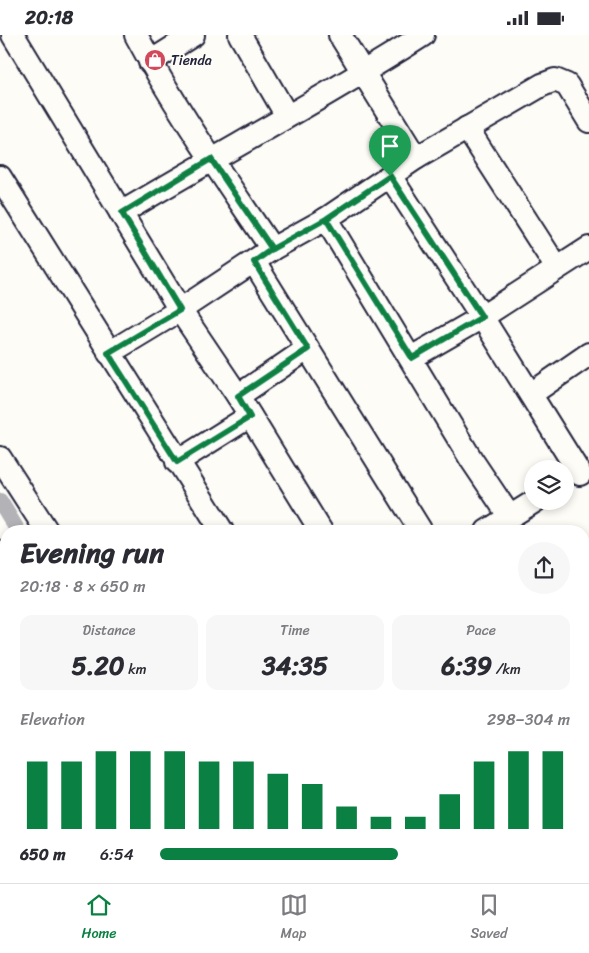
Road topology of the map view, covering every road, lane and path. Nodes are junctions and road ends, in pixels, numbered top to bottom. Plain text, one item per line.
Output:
1 (13, 35) edge
2 (136, 35) edge
3 (193, 35) edge
4 (240, 35) edge
5 (340, 35) edge
6 (423, 35) edge
7 (150, 62) junction
8 (363, 73) junction
9 (287, 116) junction
10 (589, 121) edge
11 (467, 128) junction
12 (211, 159) junction
13 (416, 159) junction
14 (390, 176) junction
15 (0, 177) edge
16 (122, 213) junction
17 (326, 219) junction
18 (589, 248) edge
19 (263, 256) junction
20 (557, 268) junction
21 (180, 310) junction
22 (482, 317) junction
23 (308, 349) junction
24 (108, 353) junction
25 (589, 354) edge
26 (412, 358) junction
27 (531, 394) junction
28 (238, 396) junction
29 (250, 417) junction
30 (0, 458) edge
31 (177, 462) junction
32 (578, 475) edge
33 (524, 508) edge
34 (510, 517) junction
35 (43, 525) edge
36 (218, 525) edge
37 (317, 525) edge
38 (418, 525) edge
39 (497, 525) edge

1 - 16 street
2 - 7 street
3 - 7 street
4 - 9 street
5 - 8 street
6 - 8 street
7 - 12 street
8 - 9 street
8 - 13 street
9 - 12 street
10 - 11 street
11 - 13 street
11 - 20 street
12 - 16 street
12 - 19 street
13 - 14 street
14 - 17 street
14 - 22 street
15 - 24 street
16 - 21 street
17 - 19 street
17 - 26 street
18 - 20 street
19 - 21 street
19 - 23 street
20 - 22 street
21 - 24 street
21 - 28 street
22 - 26 street
22 - 27 street
23 - 28 street
23 - 38 street
24 - 31 street
25 - 27 street
26 - 34 street
27 - 32 street
28 - 29 street
29 - 31 street
29 - 37 street
30 - 35 street
31 - 36 street
33 - 34 street
34 - 39 street

